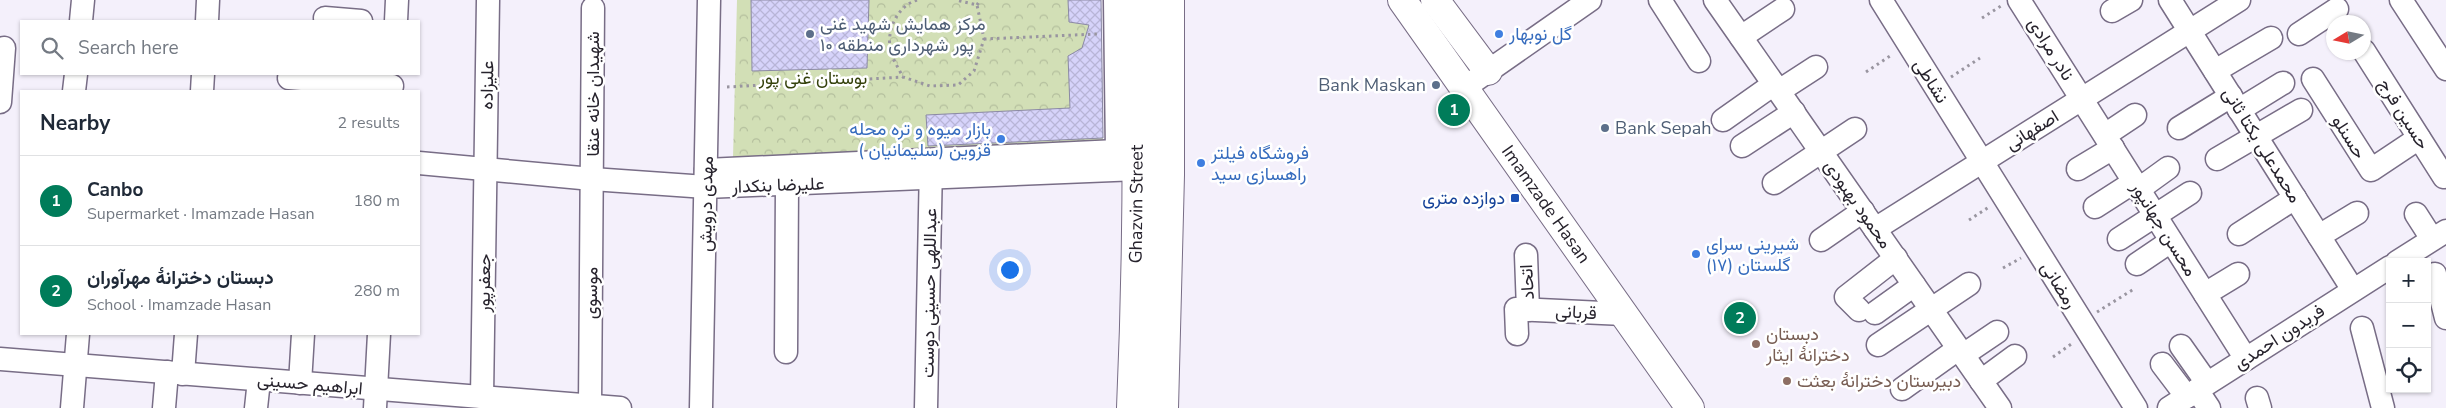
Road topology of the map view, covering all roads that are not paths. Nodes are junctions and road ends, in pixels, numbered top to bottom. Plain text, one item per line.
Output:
1 (83, 0) edge
2 (208, 0) edge
3 (397, 0) edge
4 (488, 0) edge
5 (709, 0) edge
6 (1115, 0) edge
7 (1134, 0) edge
8 (1154, 0) edge
9 (1170, 0) edge
10 (1402, 0) edge
11 (1435, 0) edge
12 (1590, 0) edge
13 (1660, 0) edge
14 (1715, 0) edge
15 (1881, 0) edge
16 (2170, 0) edge
17 (2239, 0) edge
18 (2401, 0) edge
19 (2011, 2) edge
20 (593, 8) dead end
21 (1783, 9) dead end
22 (2338, 10) edge
23 (325, 18) dead end
24 (81, 20) edge
25 (207, 20) edge
26 (349, 20) edge
27 (396, 20) edge
28 (2190, 31) junction
29 (2299, 34) dead end
30 (1741, 37) junction
31 (2271, 38) dead end
32 (4, 48) dead end
33 (2370, 60) edge
34 (1699, 61) dead end
35 (1816, 67) dead end
36 (2446, 69) edge
37 (1488, 71) junction
38 (2215, 71) junction
39 (76, 75) edge
40 (203, 75) edge
41 (289, 78) dead end
42 (2313, 79) dead end
43 (2283, 83) dead end
44 (392, 84) edge
45 (1464, 87) junction
46 (1777, 88) junction
47 (74, 90) edge
48 (202, 90) edge
49 (2082, 99) junction
50 (0, 102) edge
51 (2235, 103) junction
52 (2301, 110) dead end
53 (1794, 112) junction
54 (2135, 114) dead end
55 (1723, 120) dead end
56 (2179, 128) dead end
57 (1855, 129) dead end
58 (2256, 136) junction
59 (2419, 138) junction
60 (2109, 142) junction
61 (1742, 146) dead end
62 (1821, 151) junction
63 (1131, 157) junction
64 (2217, 159) dead end
65 (1982, 161) junction
66 (420, 163) edge
67 (2168, 168) dead end
68 (485, 169) junction
69 (931, 169) junction
70 (2078, 169) dead end
71 (2444, 177) dead end
72 (706, 178) junction
73 (592, 180) junction
74 (1774, 183) dead end
75 (787, 185) junction
76 (2136, 185) junction
77 (2190, 193) dead end
78 (2295, 198) junction
79 (2095, 207) dead end
80 (2357, 212) dead end
81 (2155, 214) junction
82 (2416, 214) dead end
83 (1869, 220) junction
84 (2238, 234) dead end
85 (2439, 235) edge
86 (2319, 236) junction
87 (2119, 239) dead end
88 (1821, 240) dead end
89 (2172, 241) junction
90 (1526, 255) dead end
91 (1896, 258) junction
92 (2404, 258) edge
93 (2137, 264) dead end
94 (2386, 269) edge
95 (2238, 274) dead end
96 (2435, 274) dead end
97 (1969, 284) dead end
98 (1914, 285) junction
99 (2353, 290) junction
100 (2205, 294) junction
101 (1931, 309) junction
102 (1528, 310) junction
103 (1624, 314) junction
104 (2446, 318) edge
105 (2362, 328) dead end
106 (1997, 332) dead end
107 (1517, 334) dead end
108 (78, 335) edge
109 (186, 335) edge
110 (303, 335) edge
111 (379, 335) edge
112 (1878, 345) dead end
113 (2181, 346) dead end
114 (786, 352) dead end
115 (1961, 352) junction
116 (2015, 356) dead end
117 (0, 359) edge
118 (2246, 359) junction
119 (2162, 364) dead end
120 (76, 365) junction
121 (175, 373) junction
122 (259, 380) junction
123 (1981, 381) junction
124 (300, 383) junction
125 (1902, 389) dead end
126 (482, 397) junction
127 (2194, 397) edge
128 (376, 398) edge
129 (543, 405) edge
130 (590, 406) junction
131 (1996, 407) edge
132 (72, 408) edge
133 (164, 408) edge
134 (256, 408) edge
135 (620, 408) edge
136 (701, 408) edge
137 (926, 408) edge
138 (1131, 408) edge
139 (1147, 408) edge
140 (1164, 408) edge
141 (1690, 408) edge
142 (2136, 408) edge
143 (2384, 408) edge

1 - 24 street
2 - 25 street
3 - 27 street
4 - 68 street, علیزاده
5 - 72 street, مهدی درویش
6 - 63 street
7 - 63 main road, Ghazvin Street
8 - 139 street
9 - 140 main road, Ghazvin Street
10 - 45 main road, Imamzade Hasan
11 - 37 main road
12 - 37 street
13 - 34 street
14 - 30 street, محمود بهبودی
15 - 65 street, نشاطی
16 - 28 street, محمدعلی یکتا ثانی
17 - 28 street, اصفهانی
18 - 36 street
19 - 49 street, نادر مرادی
20 - 73 street, شهیدان خانه‌ عنقا
21 - 30 street
22 - 29 street
23 - 26 street
28 - 38 street, محمدعلی یکتا ثانی
28 - 49 street, اصفهانی
30 - 46 street, محمود بهبودی
31 - 38 street
32 - 50 street
33 - 59 street, حسین فرج
35 - 46 street
37 - 45 street
38 - 51 street, محمدعلی یکتا ثانی
39 - 47 street
40 - 48 street
41 - 44 street
42 - 59 street, حسنلو
43 - 51 street
45 - 103 main road, Imamzade Hasan
46 - 53 street, محمود بهبودی
46 - 55 street
49 - 60 street, محسن جهانپور
49 - 65 street, اصفهانی
51 - 56 street
51 - 58 street, محمدعلی یکتا ثانی
52 - 58 street
53 - 61 street
53 - 62 street, محمود بهبودی
54 - 60 street
57 - 62 street
58 - 64 street
58 - 78 street, محمدعلی یکتا ثانی
59 - 71 street, حسین فرج
60 - 70 street
60 - 76 street, محسن جهانپور
62 - 74 street
62 - 83 street, محمود بهبودی
63 - 69 street, علیرضا بنکدار
63 - 138 main road, Ghazvin Street
65 - 83 street, اصفهانی
65 - 142 street, رمضانی
66 - 68 street, علیرضا بنکدار
67 - 76 street
68 - 73 street, علیرضا بنکدار
68 - 126 street, جعفرپور
69 - 72 street, علیرضا بنکدار
69 - 75 street, علیرضا بنکدار
69 - 137 street, عبداللهی حسینی دوست
72 - 73 street, علیرضا بنکدار
72 - 75 street, علیرضا بنکدار
72 - 136 street, مهدی درویش
73 - 130 street, موسوی
75 - 114 street
76 - 79 street
76 - 81 street, محسن جهانپور
77 - 81 street
78 - 84 street
78 - 86 street, محمدعلی یکتا ثانی
80 - 86 street
81 - 87 street
81 - 89 street, محسن جهانپور
82 - 85 street
83 - 88 street, اصفهانی
83 - 91 street, محمود بهبودی
85 - 92 street
86 - 99 street, محمدعلی یکتا ثانی
89 - 93 street
89 - 100 street, محسن جهانپور
90 - 102 street, اتحاد
91 - 98 street, محمود بهبودی
91 - 98 street
94 - 99 street, فریدون احمدی
95 - 100 street
96 - 104 street
97 - 101 street
98 - 101 street, محمود بهبودی
99 - 118 street, فریدون احمدی
100 - 118 street, محسن جهانپور
101 - 112 street
101 - 115 street, محمود بهبودی
102 - 103 street, قربانی
102 - 107 street
103 - 141 main road, Imamzade Hasan
105 - 143 street
106 - 115 street
108 - 120 street
109 - 121 street
110 - 124 street
111 - 128 street
113 - 127 street
115 - 123 street, محمود بهبودی
115 - 125 street
116 - 123 street
117 - 120 street, ابراهیم حسینی
118 - 127 street, فریدون احمدی
119 - 127 street
120 - 121 street, ابراهیم حسینی
120 - 132 street
121 - 122 street, ابراهیم حسینی
121 - 133 street
122 - 124 street, ابراهیم حسینی
122 - 134 street
123 - 131 street, محمود بهبودی
124 - 128 street, ابراهیم حسینی
126 - 128 street, ابراهیم حسینی
126 - 129 street, ابراهیم حسینی
129 - 130 street, ابراهیم حسینی
130 - 135 street, ابراهیم حسینی

